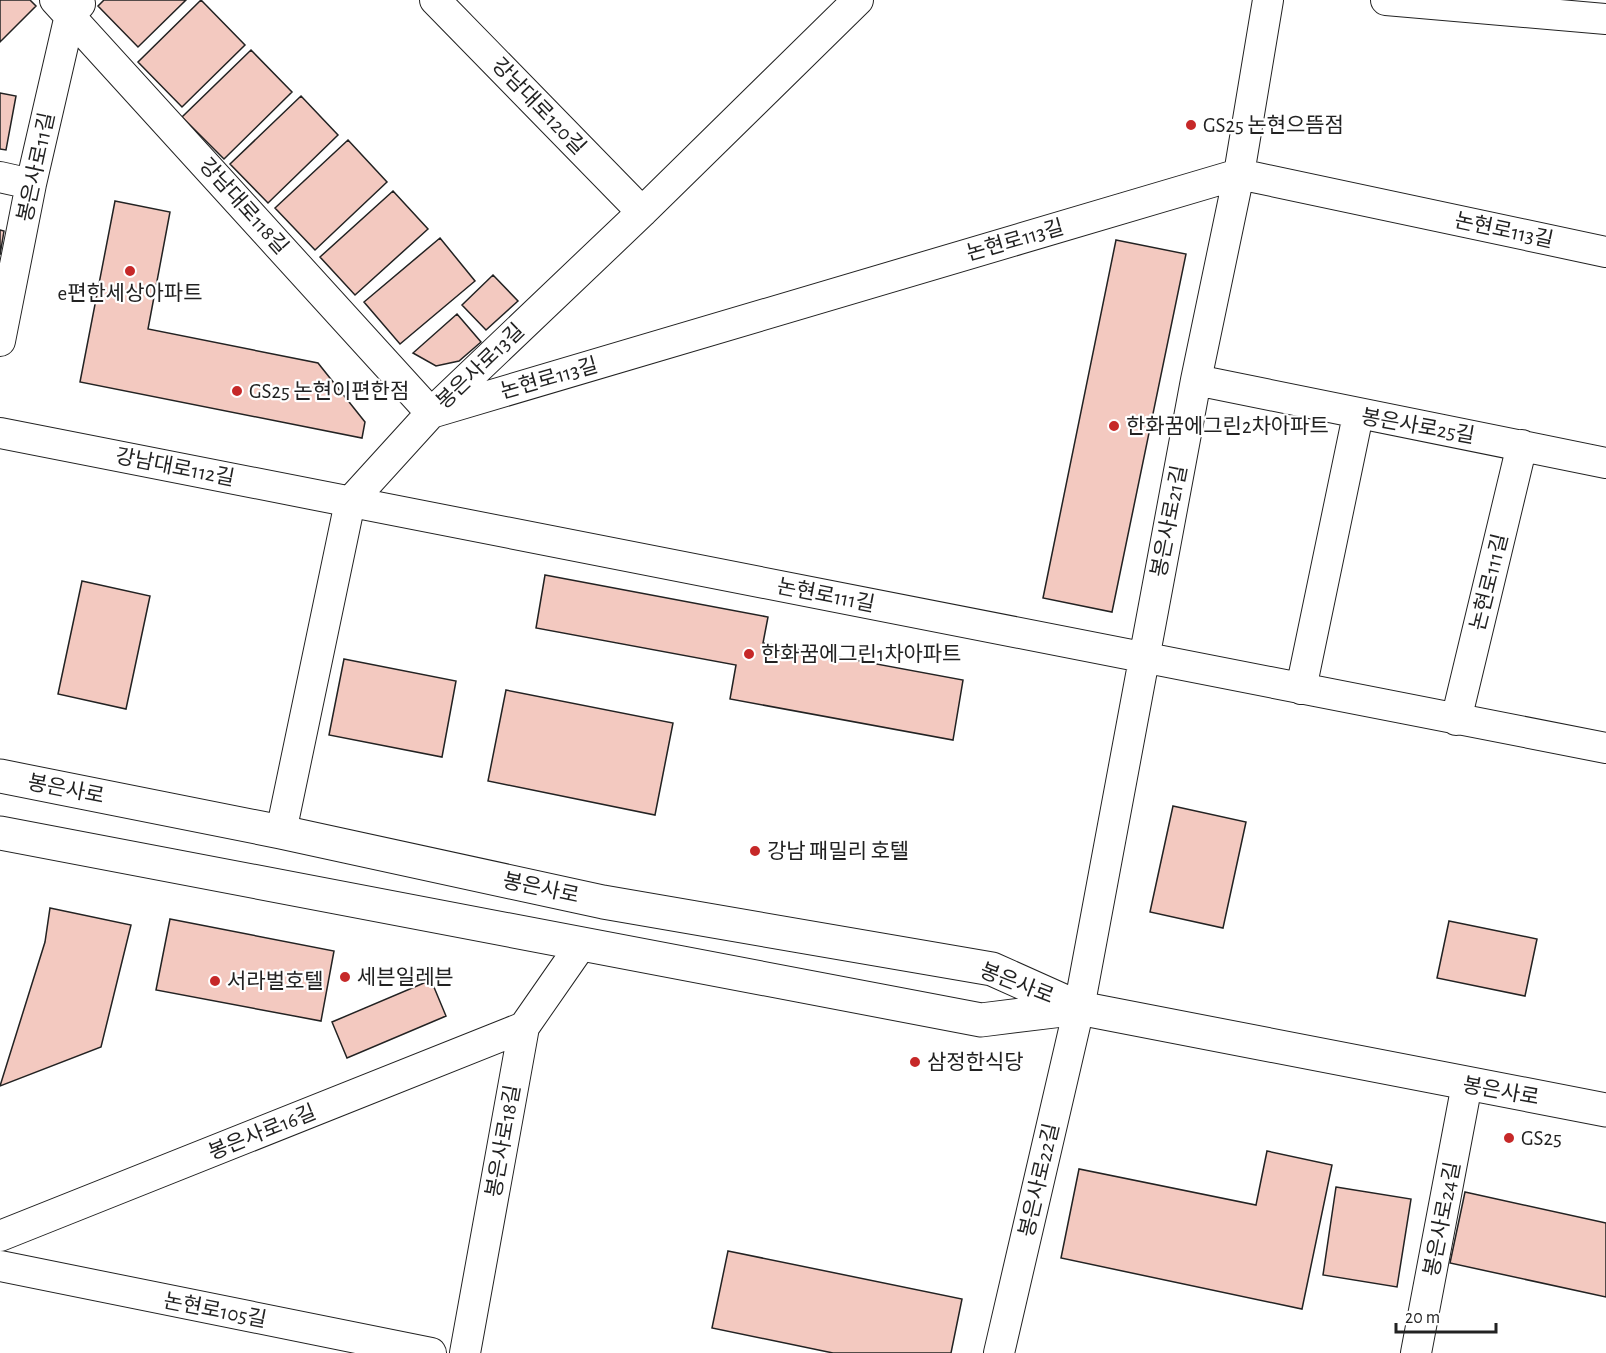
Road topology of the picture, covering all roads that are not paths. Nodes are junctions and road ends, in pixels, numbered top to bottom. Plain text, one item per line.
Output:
1 (435, 0) edge
2 (858, 0) edge
3 (1268, 0) edge
4 (1386, 0) edge
5 (70, 5) edge
6 (1606, 19) edge
7 (1239, 174) junction
8 (0, 177) edge
9 (31, 184) junction
10 (642, 212) junction
11 (1606, 252) edge
12 (0, 341) edge
13 (1196, 380) junction
14 (431, 412) junction
15 (1358, 415) junction
16 (0, 433) edge
17 (1522, 445) junction
18 (1606, 463) edge
19 (350, 502) junction
20 (1143, 657) junction
21 (1301, 689) junction
22 (1456, 720) junction
23 (1606, 748) edge
24 (0, 776) edge
25 (0, 832) edge
26 (281, 832) junction
27 (581, 945) junction
28 (1078, 1008) junction
29 (524, 1028) junction
30 (1467, 1084) junction
31 (1606, 1110) edge
32 (0, 1236) edge
33 (0, 1266) edge
34 (431, 1353) edge
35 (465, 1353) edge
36 (999, 1353) edge
37 (1416, 1353) edge

1 - 10 street, 강남대로120길
2 - 10 street, 봉은사로13길
3 - 7 street, 봉은사로21길
4 - 6 street
5 - 9 street, 봉은사로11길
5 - 14 street, 강남대로118길
7 - 11 street, 논현로113길
7 - 13 street, 봉은사로21길
7 - 14 street, 논현로113길
8 - 9 street
9 - 12 street, 봉은사로11길
10 - 14 street, 봉은사로13길
13 - 15 street, 봉은사로25길
13 - 20 street, 봉은사로21길
14 - 19 street, 봉은사로13길
15 - 17 street, 봉은사로25길
15 - 21 street
16 - 19 street, 강남대로112길
17 - 18 street, 봉은사로25길
17 - 22 street, 논현로111길
19 - 20 street, 논현로111길
19 - 26 street
20 - 21 street, 논현로111길
20 - 28 street, 봉은사로21길
21 - 22 street, 논현로111길
22 - 23 street, 논현로111길
24 - 26 main road, 봉은사로
25 - 27 main road, 봉은사로
26 - 28 main road, 봉은사로
27 - 28 main road, 봉은사로
27 - 29 street, 봉은사로18길
28 - 30 main road, 봉은사로
28 - 36 street, 봉은사로22길
29 - 32 street, 봉은사로16길
29 - 35 street, 봉은사로18길
30 - 31 main road, 봉은사로
30 - 37 street, 봉은사로24길
33 - 34 street, 논현로105길

